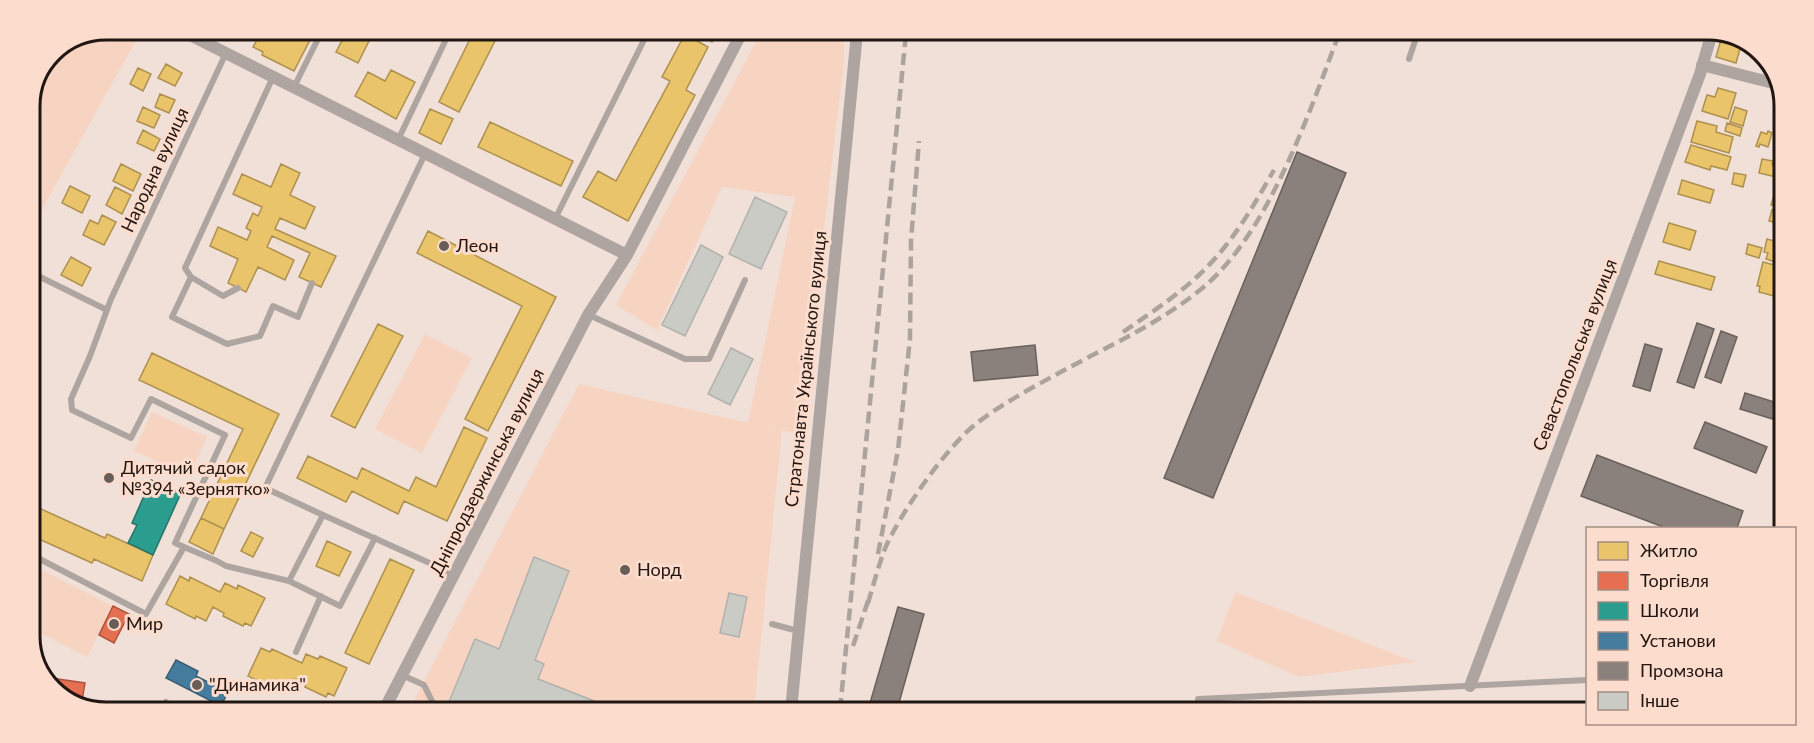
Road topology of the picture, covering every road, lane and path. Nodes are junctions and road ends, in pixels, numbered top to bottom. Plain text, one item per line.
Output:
1 (201, 40) edge
2 (318, 40) edge
3 (446, 40) edge
4 (644, 40) edge
5 (738, 40) edge
6 (856, 40) edge
7 (1416, 40) edge
8 (1710, 40) edge
9 (226, 53) junction
10 (1410, 59) dead end
11 (1702, 65) junction
12 (273, 77) junction
13 (1768, 82) edge
14 (294, 88) junction
15 (398, 140) junction
16 (425, 154) junction
17 (555, 219) junction
18 (627, 255) junction
19 (40, 277) edge
20 (192, 277) junction
21 (745, 280) dead end
22 (312, 283) dead end
23 (238, 288) dead end
24 (106, 310) junction
25 (588, 315) junction
26 (323, 515) junction
27 (375, 538) junction
28 (183, 547) junction
29 (41, 560) edge
30 (454, 573) junction
31 (289, 581) junction
32 (321, 596) junction
33 (772, 624) dead end
34 (798, 631) junction
35 (296, 652) dead end
36 (402, 675) junction
37 (1586, 680) edge
38 (1470, 686) junction
39 (1198, 699) dead end
40 (388, 702) edge
41 (432, 702) edge
42 (792, 702) edge

1 - 9 street
2 - 14 lane
3 - 15 lane
4 - 17 lane
5 - 18 street, Дніпродзержинська вулиця
6 - 34 street, Стратонавта Українського вулиця
7 - 10 lane
8 - 11 street, Севастопольська вулиця
9 - 12 street
9 - 24 lane, Народна вулиця
11 - 13 street
11 - 38 street, Севастопольська вулиця
12 - 14 street
12 - 20 lane
14 - 15 street
15 - 16 street
16 - 17 street
16 - 26 lane
17 - 18 street
18 - 25 street, Дніпродзержинська вулиця
19 - 24 lane
20 - 22 lane
20 - 23 lane
21 - 25 lane
24 - 28 lane, Народна вулиця
25 - 30 street, Дніпродзержинська вулиця
26 - 27 lane
26 - 31 lane
27 - 30 lane
27 - 32 lane
28 - 29 lane
28 - 31 lane
30 - 36 street, Дніпродзержинська вулиця
31 - 32 lane
32 - 35 lane
33 - 34 lane
34 - 42 street, Стратонавта Українського вулиця
36 - 40 street, Дніпродзержинська вулиця
36 - 41 lane
37 - 38 lane
38 - 39 lane

